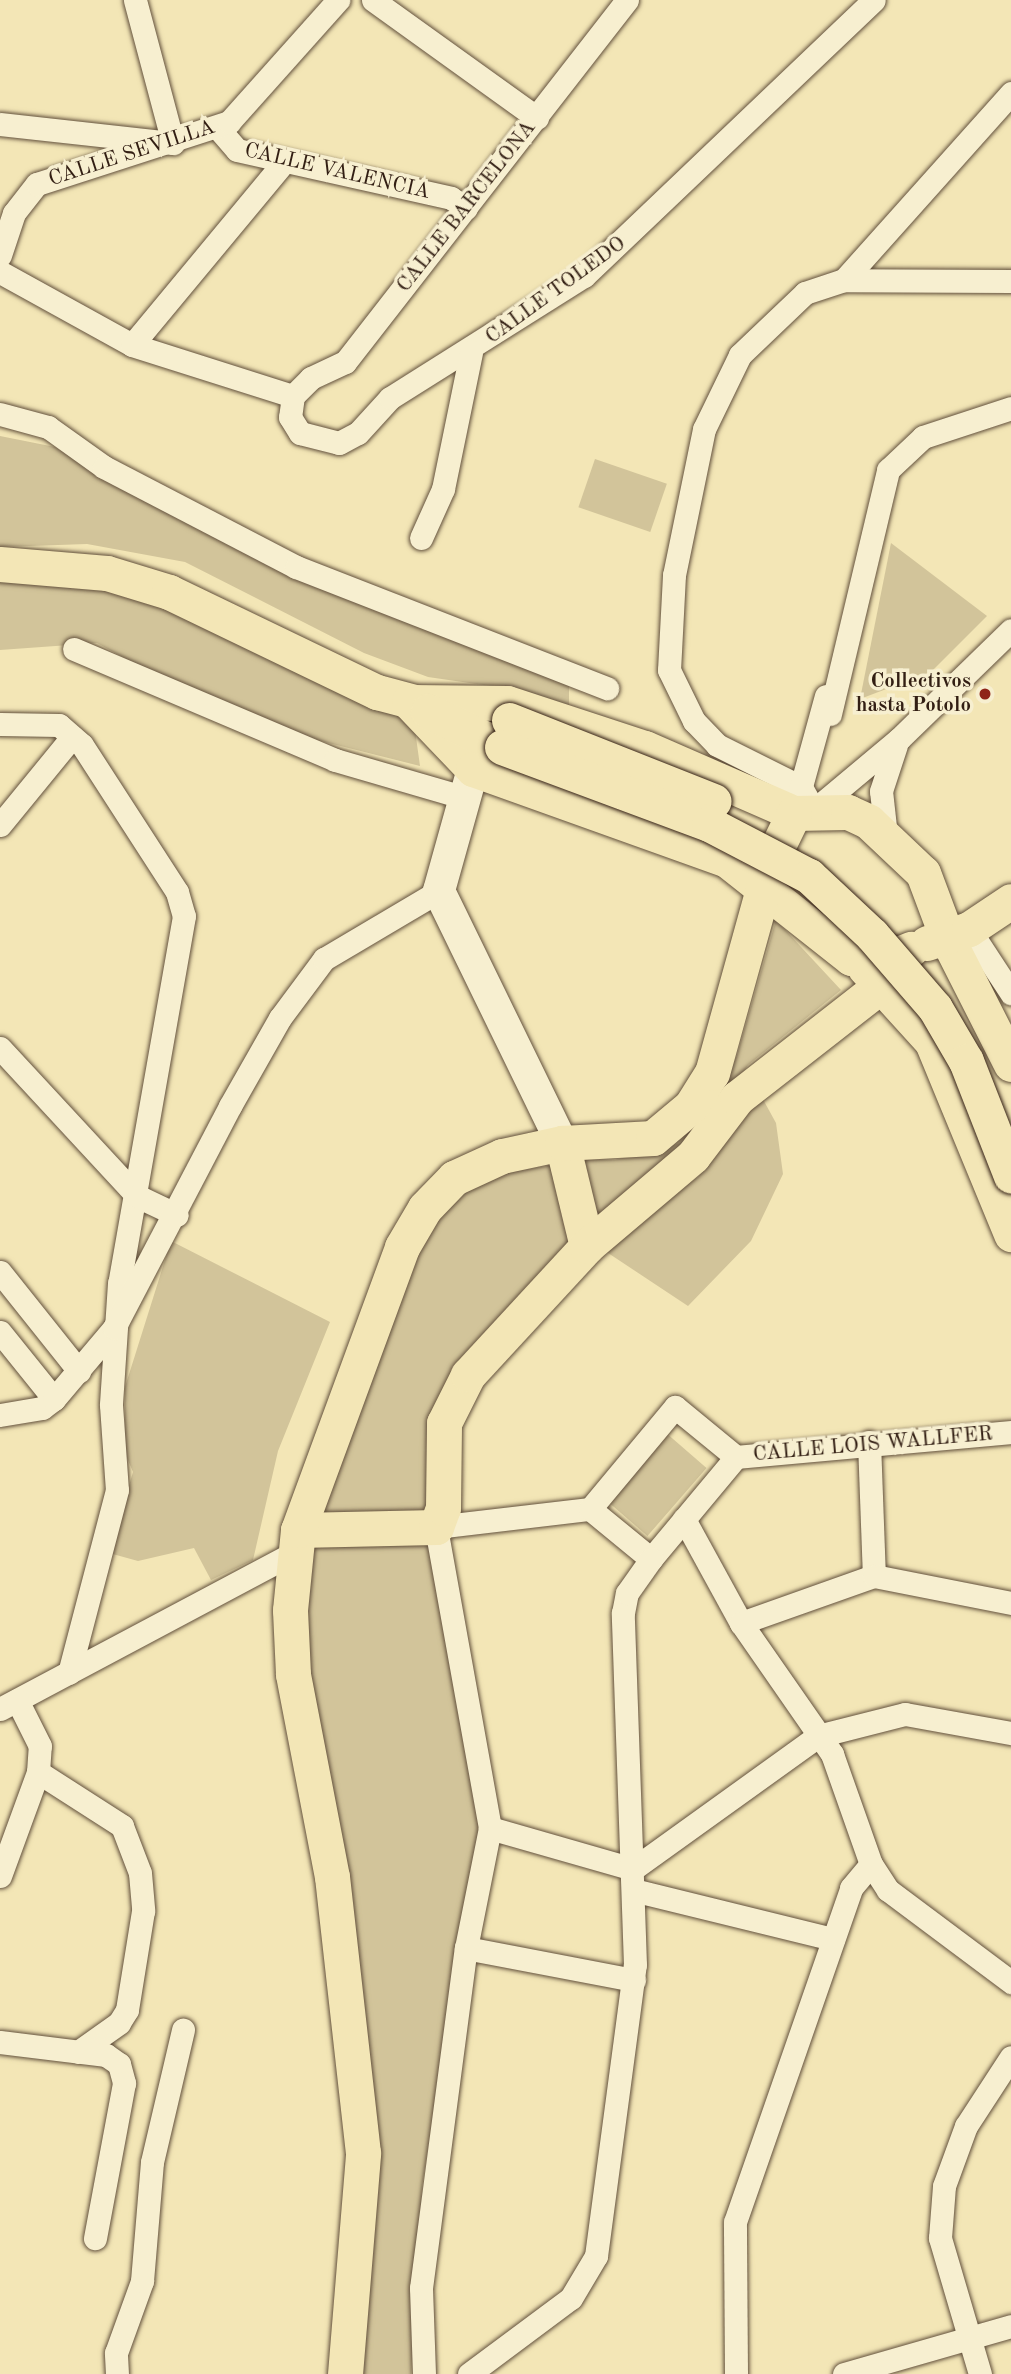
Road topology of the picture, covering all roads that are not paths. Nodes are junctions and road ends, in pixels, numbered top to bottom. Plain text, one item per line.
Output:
1 (135, 0) edge
2 (338, 0) edge
3 (373, 0) edge
4 (627, 0) edge
5 (874, 0) edge
6 (1011, 93) edge
7 (537, 118) junction
8 (0, 124) edge
9 (217, 127) junction
10 (173, 143) junction
11 (283, 163) junction
12 (466, 208) junction
13 (0, 255) edge
14 (0, 272) edge
15 (844, 280) junction
16 (1011, 281) edge
17 (132, 345) junction
18 (471, 352) junction
19 (293, 396) junction
20 (1011, 408) edge
21 (0, 414) edge
22 (421, 538) dead end
23 (869, 545) junction
24 (0, 564) edge
25 (1011, 630) edge
26 (74, 649) dead end
27 (607, 688) dead end
28 (410, 702) junction
29 (830, 714) dead end
30 (0, 724) edge
31 (506, 733) junction
32 (72, 737) junction
33 (899, 739) junction
34 (470, 783) junction
35 (803, 803) junction
36 (0, 825) edge
37 (887, 836) junction
38 (1011, 881) edge
39 (766, 885) junction
40 (439, 891) junction
41 (944, 937) edge
42 (764, 943) dead end
43 (1011, 993) edge
44 (839, 1002) dead end
45 (724, 1037) junction
46 (0, 1048) edge
47 (1011, 1064) edge
48 (737, 1098) junction
49 (1011, 1112) edge
50 (562, 1143) junction
51 (1011, 1176) edge
52 (137, 1196) junction
53 (177, 1215) junction
54 (1011, 1234) edge
55 (587, 1246) junction
56 (0, 1272) edge
57 (114, 1328) junction
58 (0, 1332) edge
59 (79, 1371) junction
60 (54, 1399) junction
61 (0, 1415) edge
62 (1011, 1432) edge
63 (869, 1442) junction
64 (736, 1457) junction
65 (590, 1508) junction
66 (684, 1519) junction
67 (436, 1527) junction
68 (296, 1542) junction
69 (651, 1559) junction
70 (874, 1576) junction
71 (1011, 1603) edge
72 (741, 1623) junction
73 (69, 1673) junction
74 (8, 1705) edge
75 (1011, 1733) edge
76 (818, 1736) junction
77 (38, 1772) junction
78 (490, 1828) junction
79 (871, 1864) junction
80 (0, 1876) edge
81 (633, 1880) junction
82 (833, 1940) junction
83 (466, 1948) junction
84 (634, 1980) junction
85 (1011, 1982) edge
86 (183, 2030) dead end
87 (0, 2042) edge
88 (78, 2052) junction
89 (1011, 2057) edge
90 (96, 2238) dead end
91 (1011, 2326) edge
92 (965, 2339) junction
93 (117, 2374) edge
94 (345, 2374) edge
95 (424, 2374) edge
96 (469, 2374) edge
97 (736, 2374) edge
98 (844, 2374) edge
99 (980, 2374) edge

1 - 10 street
2 - 9 street, CALLE SEVILLA
3 - 7 street
4 - 7 street, CALLE BARCELONA
5 - 18 street, CALLE TOLEDO
6 - 15 street
7 - 12 street, CALLE BARCELONA
8 - 10 street
9 - 10 street, CALLE SEVILLA
9 - 11 street, CALLE VALENCIA
10 - 13 street, CALLE SEVILLA
11 - 12 street, CALLE VALENCIA
11 - 17 street
12 - 19 street, CALLE BARCELONA
14 - 17 street
15 - 16 street
15 - 35 street
17 - 19 street
18 - 19 street, CALLE TOLEDO
18 - 22 street
20 - 23 street
21 - 27 street
23 - 29 street
23 - 35 street
24 - 28 main road
25 - 33 street
26 - 34 street
28 - 31 main road
28 - 34 main road
28 - 35 main road
30 - 32 street
31 - 49 main road, bridge
31 - 51 main road, bridge
32 - 36 street
32 - 52 street
33 - 35 street
33 - 37 street
34 - 39 main road
34 - 40 main road
35 - 37 main road
35 - 39 main road
37 - 41 main road
38 - 41 main road
39 - 41 main road
39 - 45 main road
40 - 50 main road
40 - 53 street
41 - 43 street
41 - 47 main road
41 - 48 main road
41 - 54 main road
42 - 45 street
44 - 48 main road
45 - 50 main road
46 - 52 street
48 - 55 main road
50 - 55 main road
50 - 68 main road
52 - 53 street
52 - 57 street
53 - 57 street
55 - 67 main road
56 - 59 street
57 - 59 street
57 - 73 street
58 - 60 street
59 - 60 street
60 - 61 street
62 - 63 street, CALLE LOIS WALLFER
63 - 64 street, CALLE LOIS WALLFER
63 - 70 street
64 - 65 street
64 - 66 street
65 - 67 street
65 - 69 street
66 - 69 street
66 - 72 street
67 - 68 main road
67 - 78 street
68 - 73 street
68 - 94 main road
69 - 81 street
70 - 71 street
70 - 72 street
72 - 76 street
73 - 74 street
74 - 77 street
75 - 76 street
76 - 79 street
76 - 81 street
77 - 80 street
77 - 88 street
78 - 81 street
78 - 83 street
79 - 82 street
79 - 85 street
81 - 82 street
81 - 84 street
82 - 97 street
83 - 84 street
83 - 95 street
84 - 96 street
86 - 93 street
87 - 88 street
88 - 90 street
89 - 92 street
91 - 92 street
92 - 98 street
92 - 99 street

